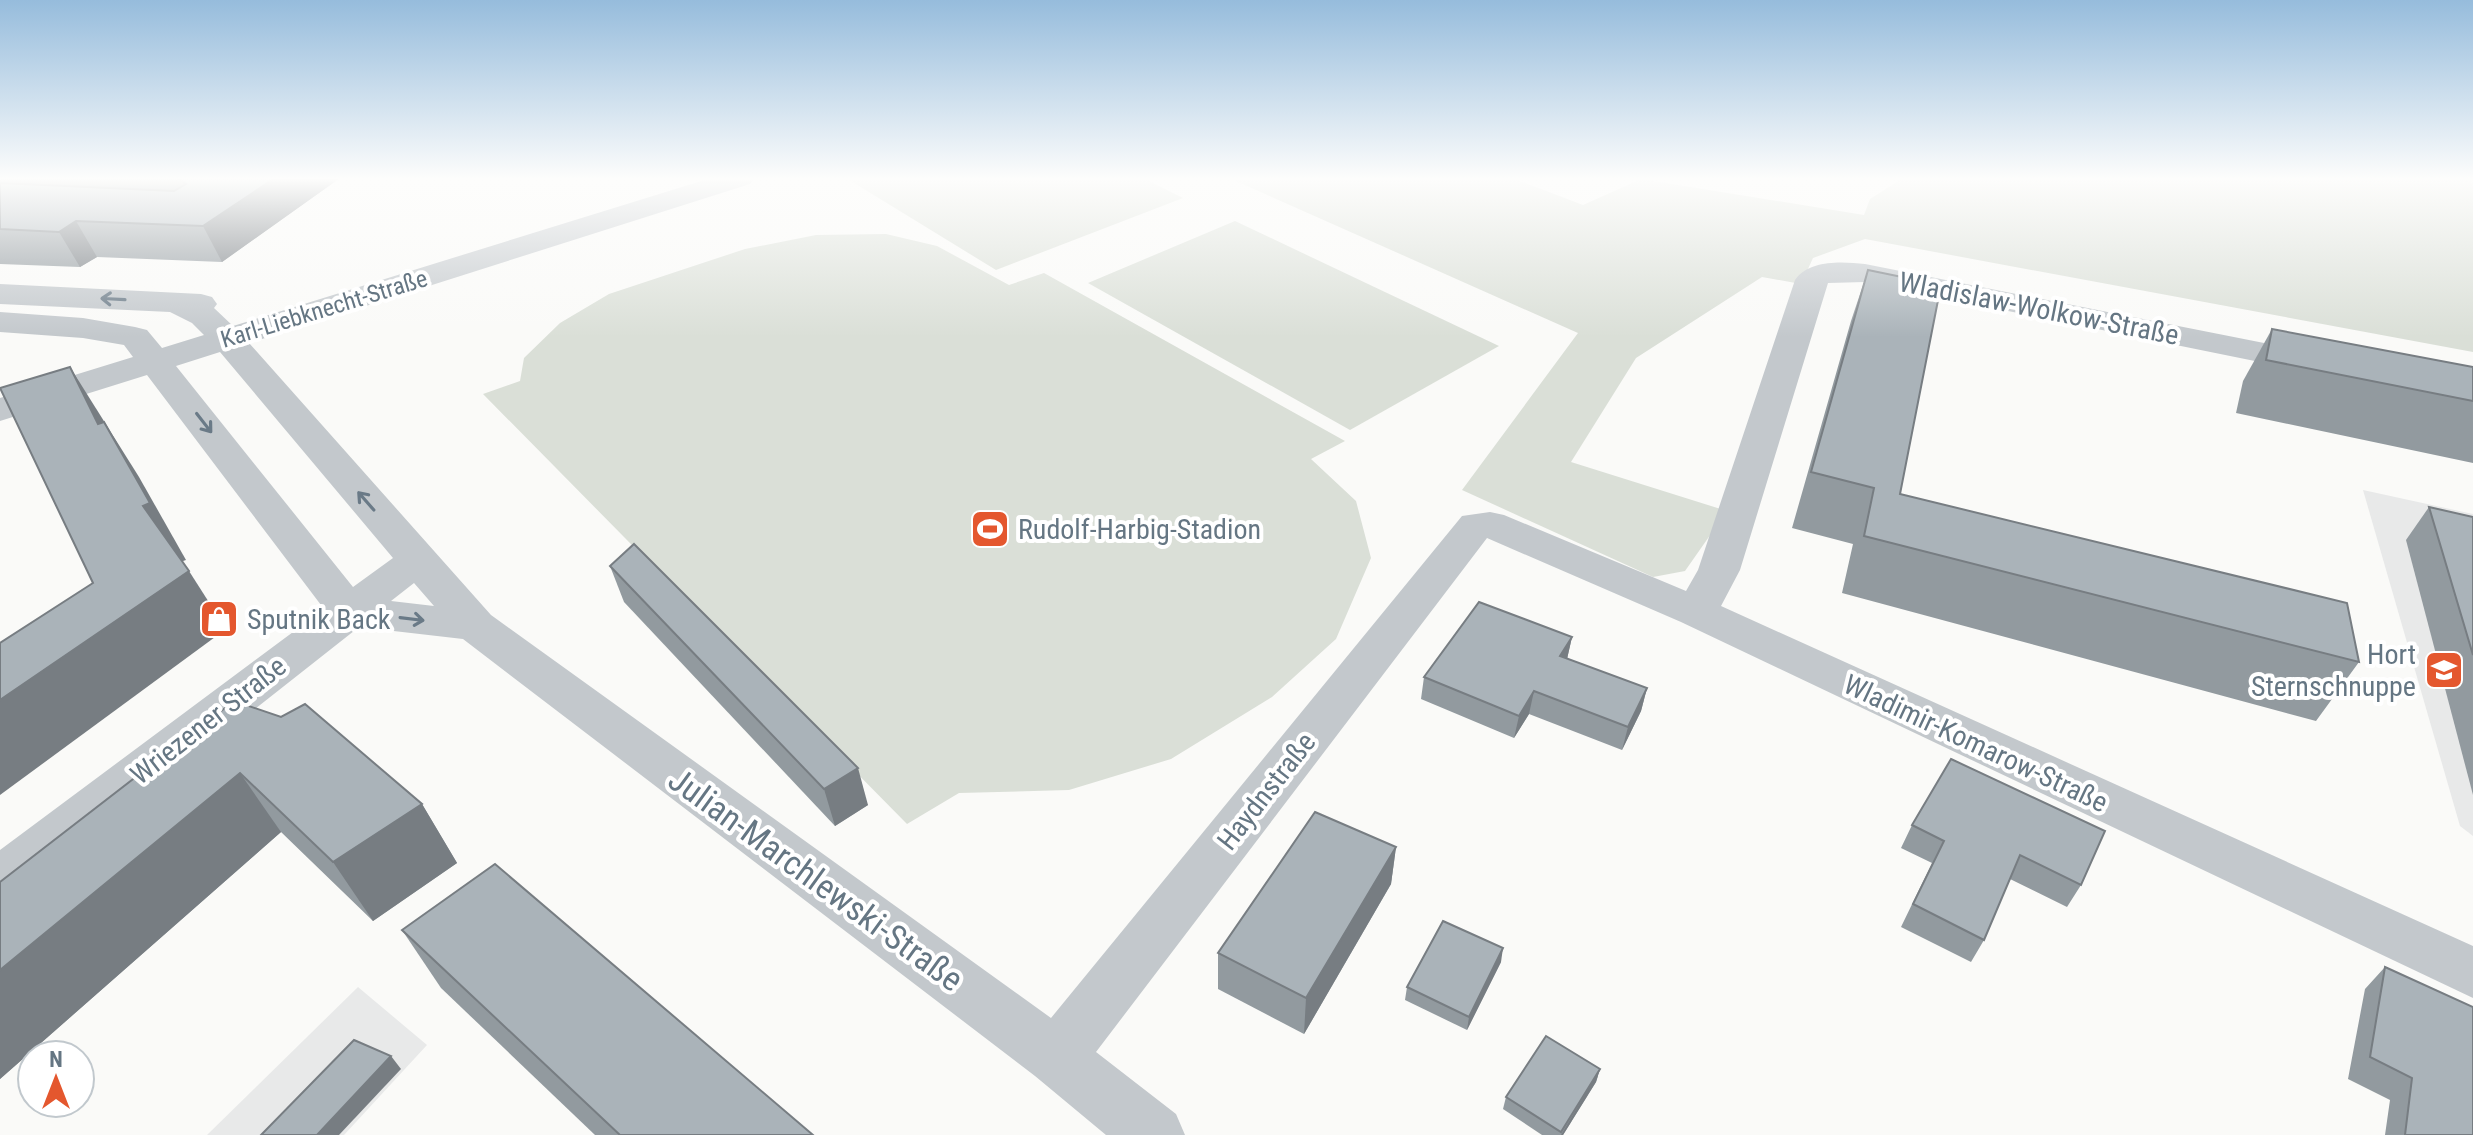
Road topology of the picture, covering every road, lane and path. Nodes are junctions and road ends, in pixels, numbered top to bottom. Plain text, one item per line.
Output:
1 (571, 231) edge
2 (0, 294) edge
3 (174, 302) junction
4 (322, 309) junction
5 (0, 322) edge
6 (227, 339) junction
7 (157, 361) junction
8 (2341, 368) edge
9 (0, 410) edge
10 (1476, 525) joint
11 (417, 560) junction
12 (349, 611) junction
13 (1696, 612) junction
14 (475, 626) junction
15 (0, 880) edge
16 (2473, 973) edge
17 (1056, 1057) junction
18 (1154, 1135) edge

1 - 4 street, Karl-Liebknecht-Straße
3 -> 2 street
3 - 4 street
3 - 6 street, Julian-Marchlewski-Straße
4 - 6 street, Karl-Liebknecht-Straße
5 - 7 street
6 - 7 street, Karl-Liebknecht-Straße
11 -> 6 street, Julian-Marchlewski-Straße
7 - 9 street, Karl-Liebknecht-Straße
7 -> 12 street
8 - 13 street, Wladislaw-Wolkow-Straße
10 - 13 street, Wladimir-Komarow-Straße
10 - 17 street, Haydnstraße
11 - 12 street, Wriezener Straße
11 - 14 street, Julian-Marchlewski-Straße
12 -> 14 street, Julian-Marchlewski-Straße
12 - 15 street, Wriezener Straße
13 - 16 street, Wladimir-Komarow-Straße
14 - 17 street, Julian-Marchlewski-Straße
17 - 18 street, Julian-Marchlewski-Straße

